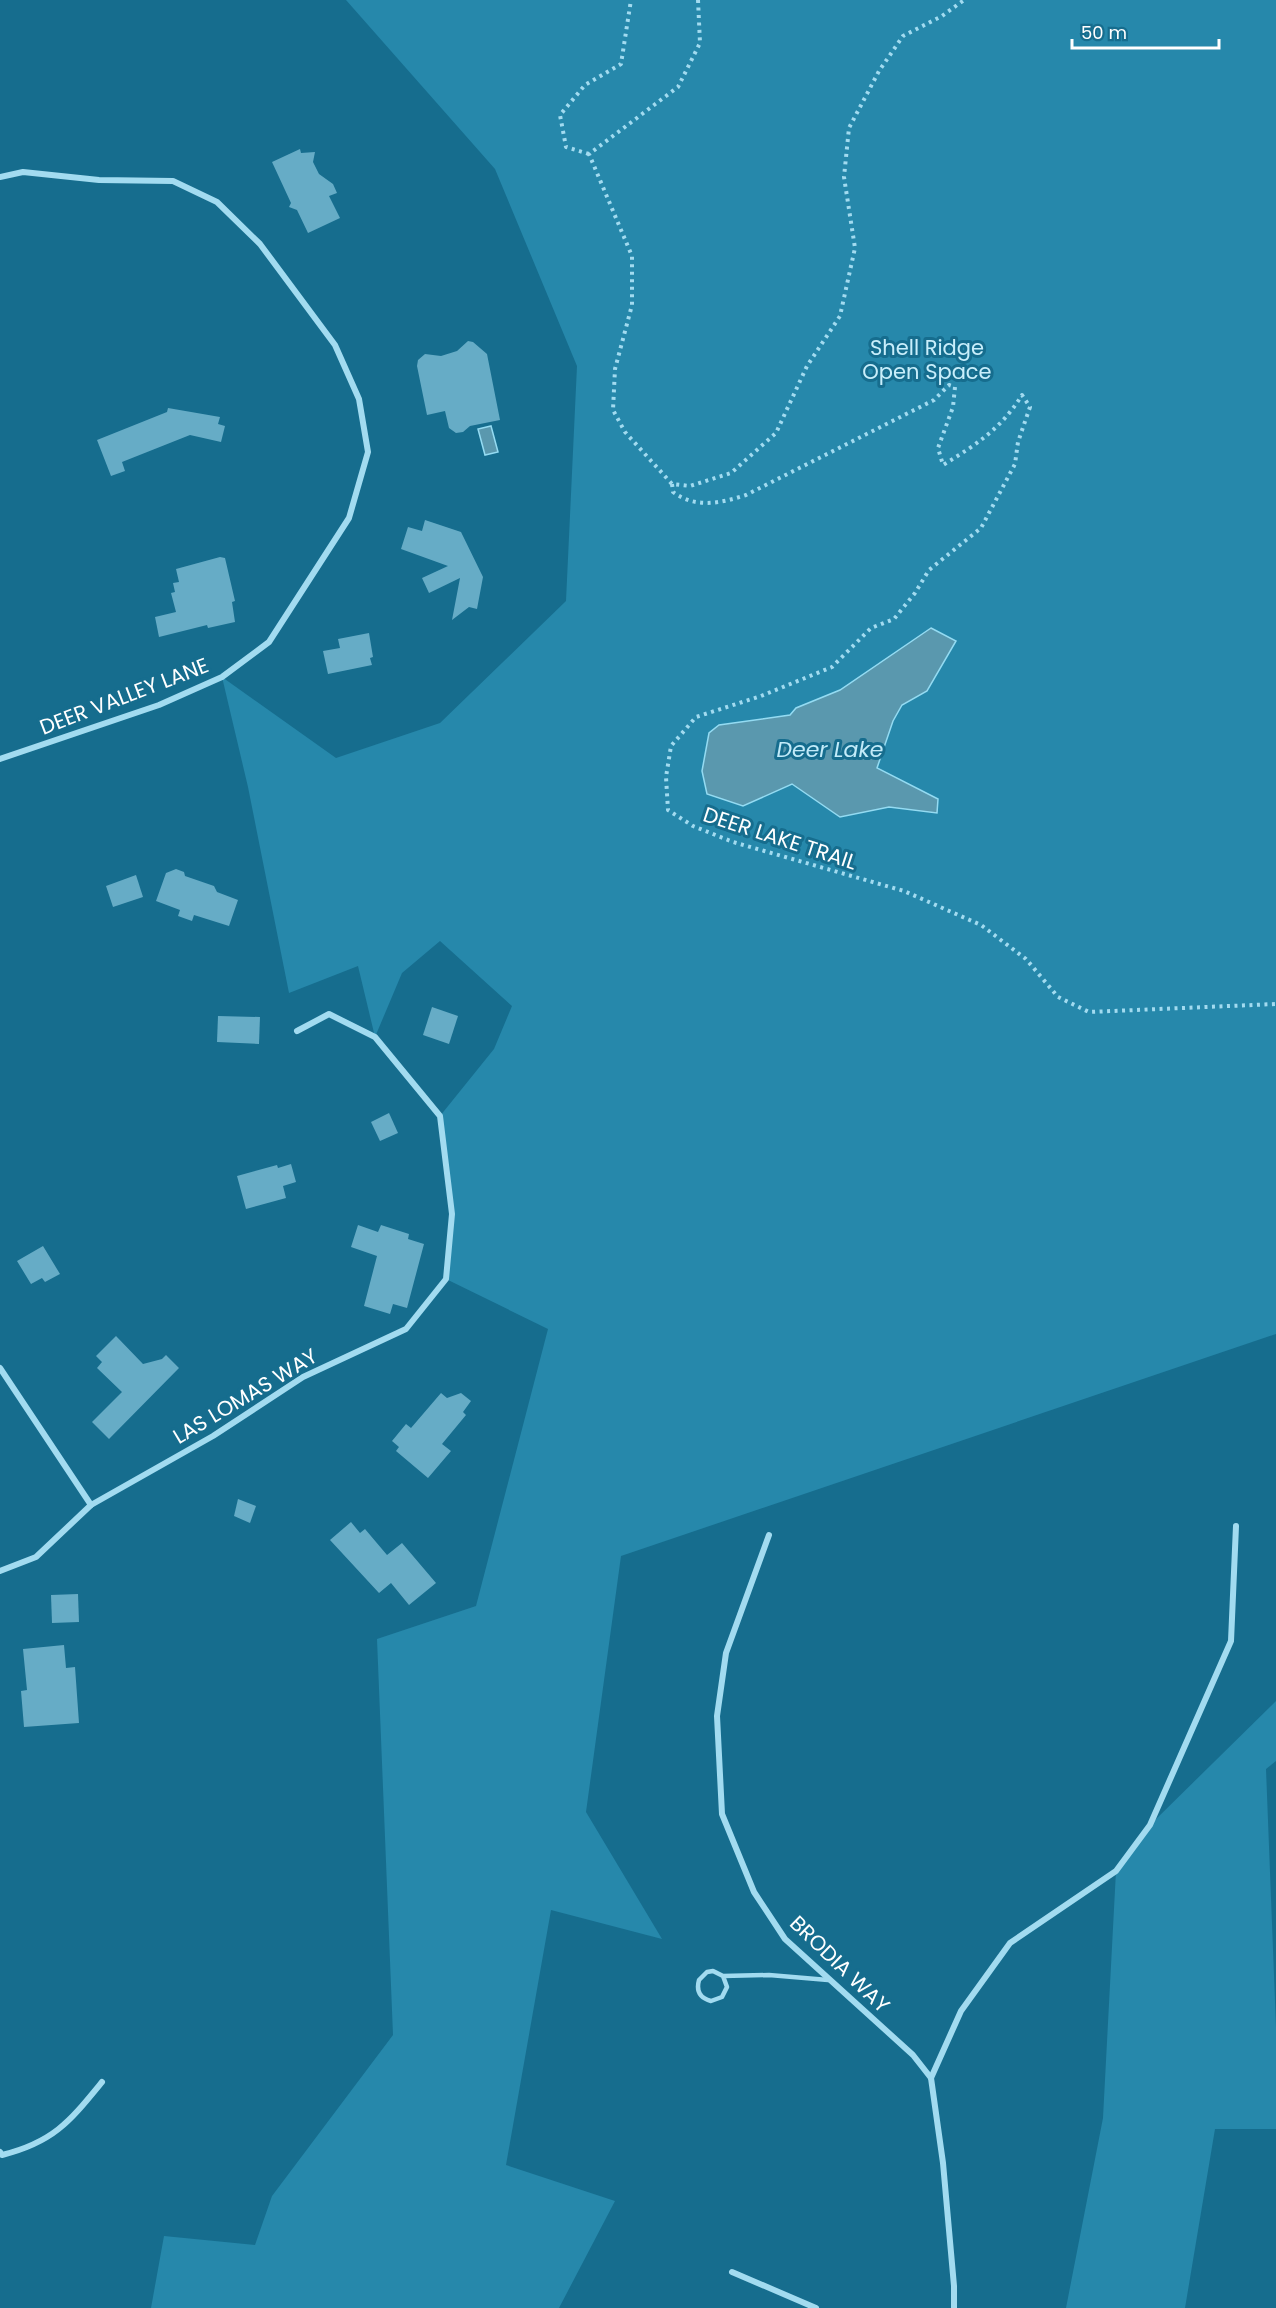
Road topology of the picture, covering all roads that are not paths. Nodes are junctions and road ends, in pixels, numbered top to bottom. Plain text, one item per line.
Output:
1 (0, 177) edge
2 (0, 759) edge
3 (297, 1031) dead end
4 (0, 1368) edge
5 (91, 1505) junction
6 (1236, 1526) dead end
7 (769, 1535) dead end
8 (0, 1571) edge
9 (723, 1976) junction
10 (828, 1980) junction
11 (931, 2078) junction
12 (102, 2082) dead end
13 (0, 2152) edge
14 (732, 2272) dead end
15 (816, 2308) edge
16 (954, 2308) edge

1 - 2 street, DEER VALLEY LANE
3 - 5 street, LAS LOMAS WAY
4 - 5 street
5 - 8 street, LAS LOMAS WAY
6 - 11 street
7 - 10 street, BRODIA WAY
9 - 9 lane
9 - 10 lane
10 - 11 street, BRODIA WAY
11 - 16 street
12 - 13 street
14 - 15 street

